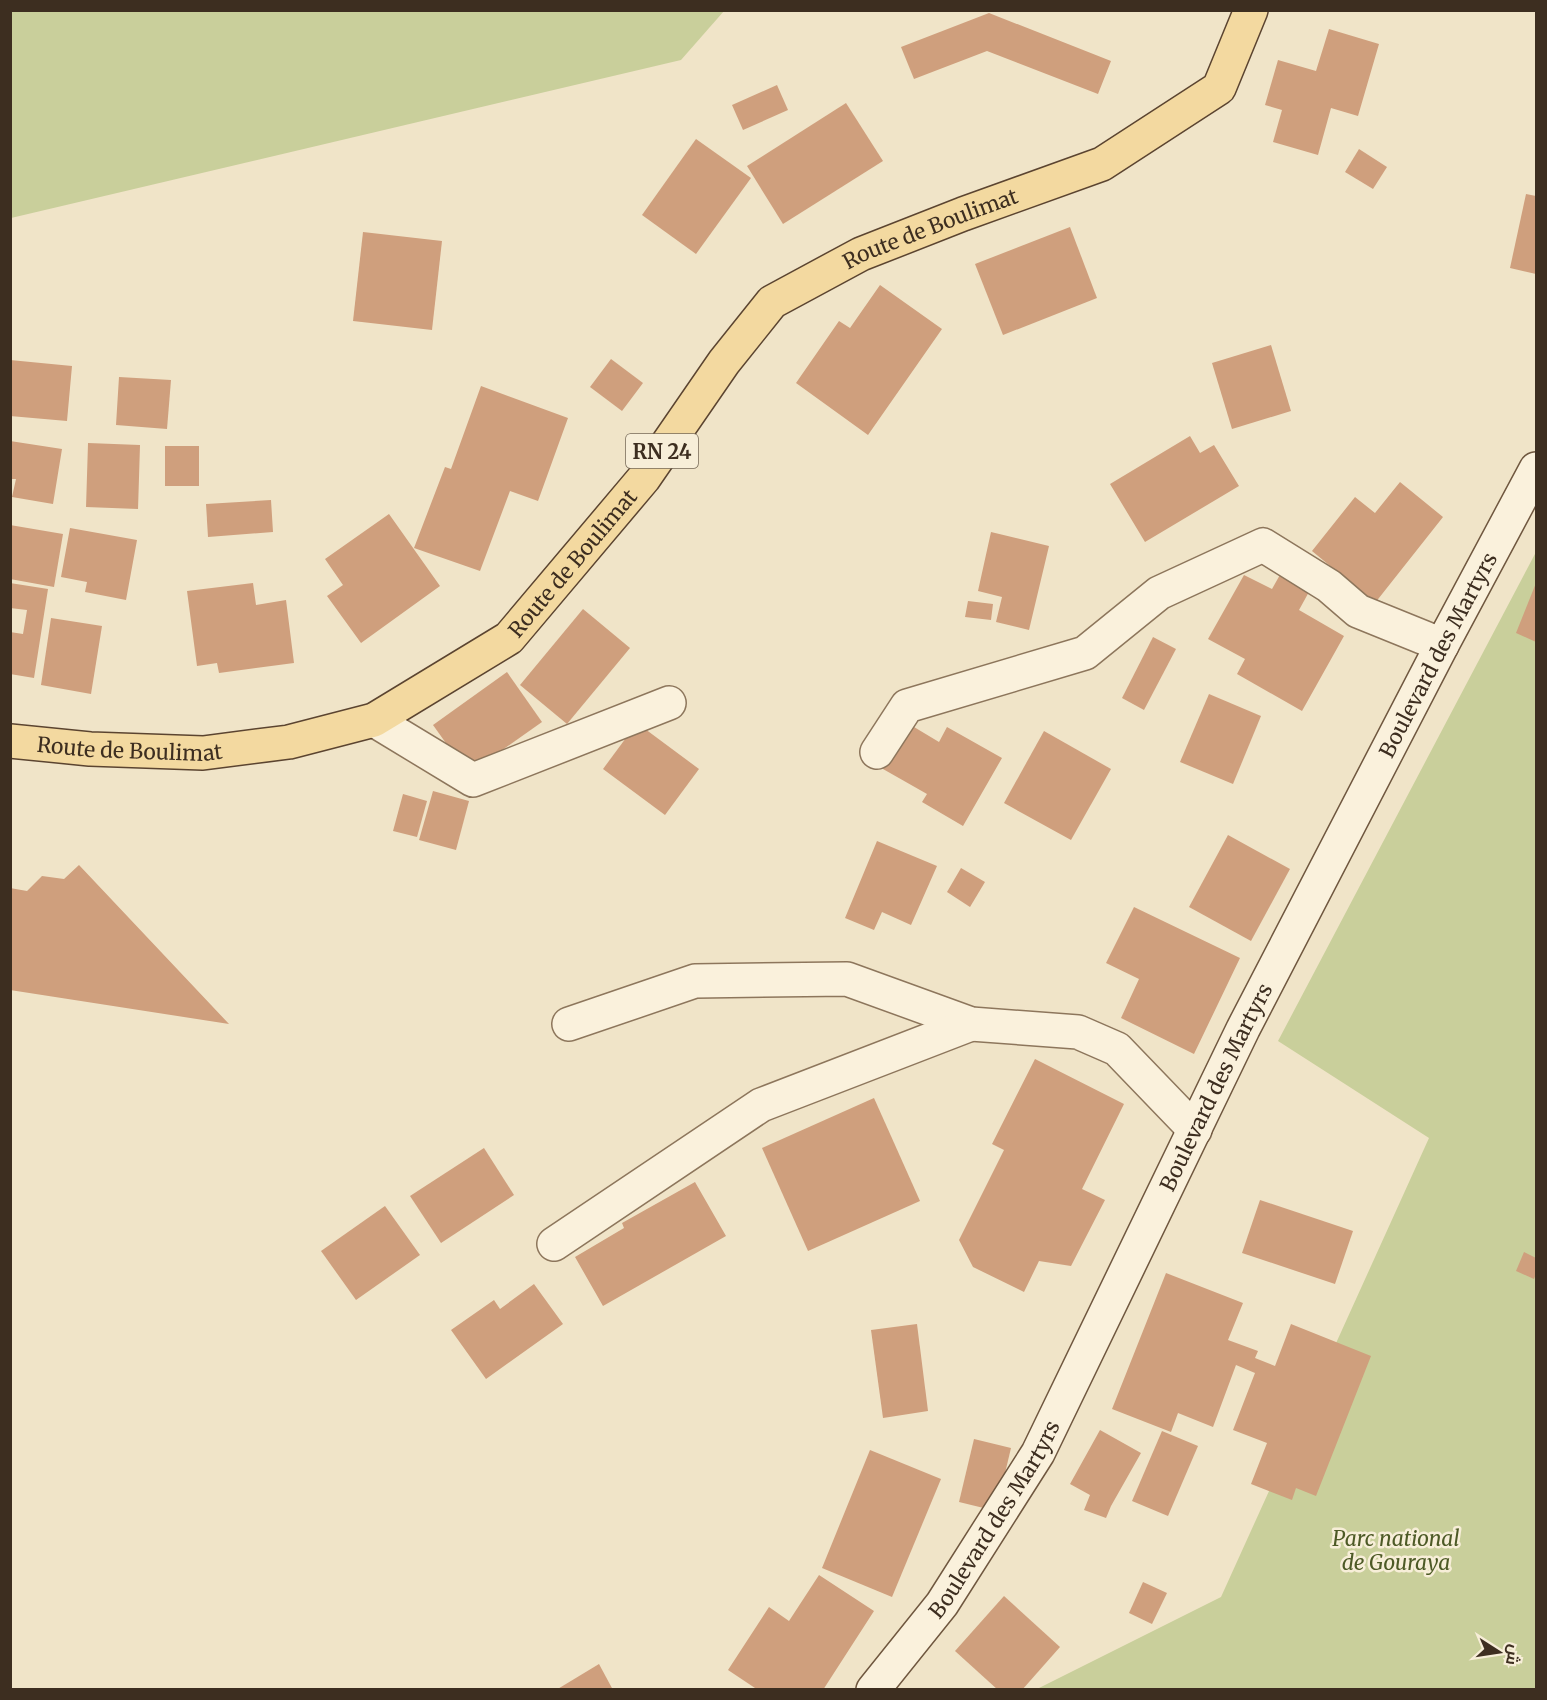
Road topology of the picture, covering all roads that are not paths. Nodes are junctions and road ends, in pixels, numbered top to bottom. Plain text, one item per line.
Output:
1 (1251, 10) edge
2 (1536, 469) edge
3 (1442, 645) junction
4 (669, 703) dead end
5 (374, 720) junction
6 (10, 741) edge
7 (877, 752) dead end
8 (568, 1024) dead end
9 (971, 1024) junction
10 (1195, 1130) junction
11 (554, 1244) dead end
12 (873, 1689) edge

1 - 5 main road, Route de Boulimat / RN 24
2 - 3 street, Boulevard des Martyrs
3 - 7 street
3 - 10 street, Boulevard des Martyrs
4 - 5 street
5 - 6 main road, Route de Boulimat / RN 24
8 - 9 street
9 - 10 street
9 - 11 street
10 - 12 street, Boulevard des Martyrs

